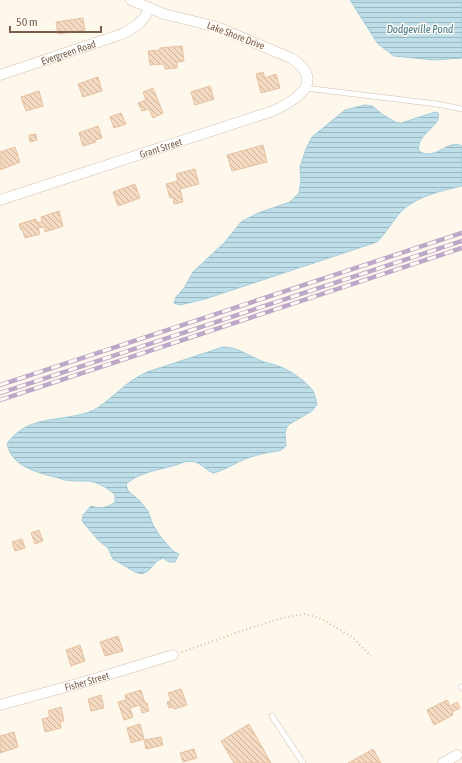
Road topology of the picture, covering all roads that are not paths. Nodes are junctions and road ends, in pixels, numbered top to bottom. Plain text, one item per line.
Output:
1 (132, 0) edge
2 (150, 8) junction
3 (0, 75) edge
4 (305, 88) junction
5 (462, 109) edge
6 (0, 200) edge
7 (173, 655) road end
8 (0, 705) edge
9 (272, 716) dead end
10 (459, 754) edge
11 (302, 763) edge
12 (443, 763) edge

1 - 2 street, Lake Shore Drive
2 - 3 street, Evergreen Road
2 - 4 street, Lake Shore Drive
4 - 5 lane
4 - 6 street, Grant Street
7 - 8 street, Fisher Street
9 - 11 lane
10 - 12 street

